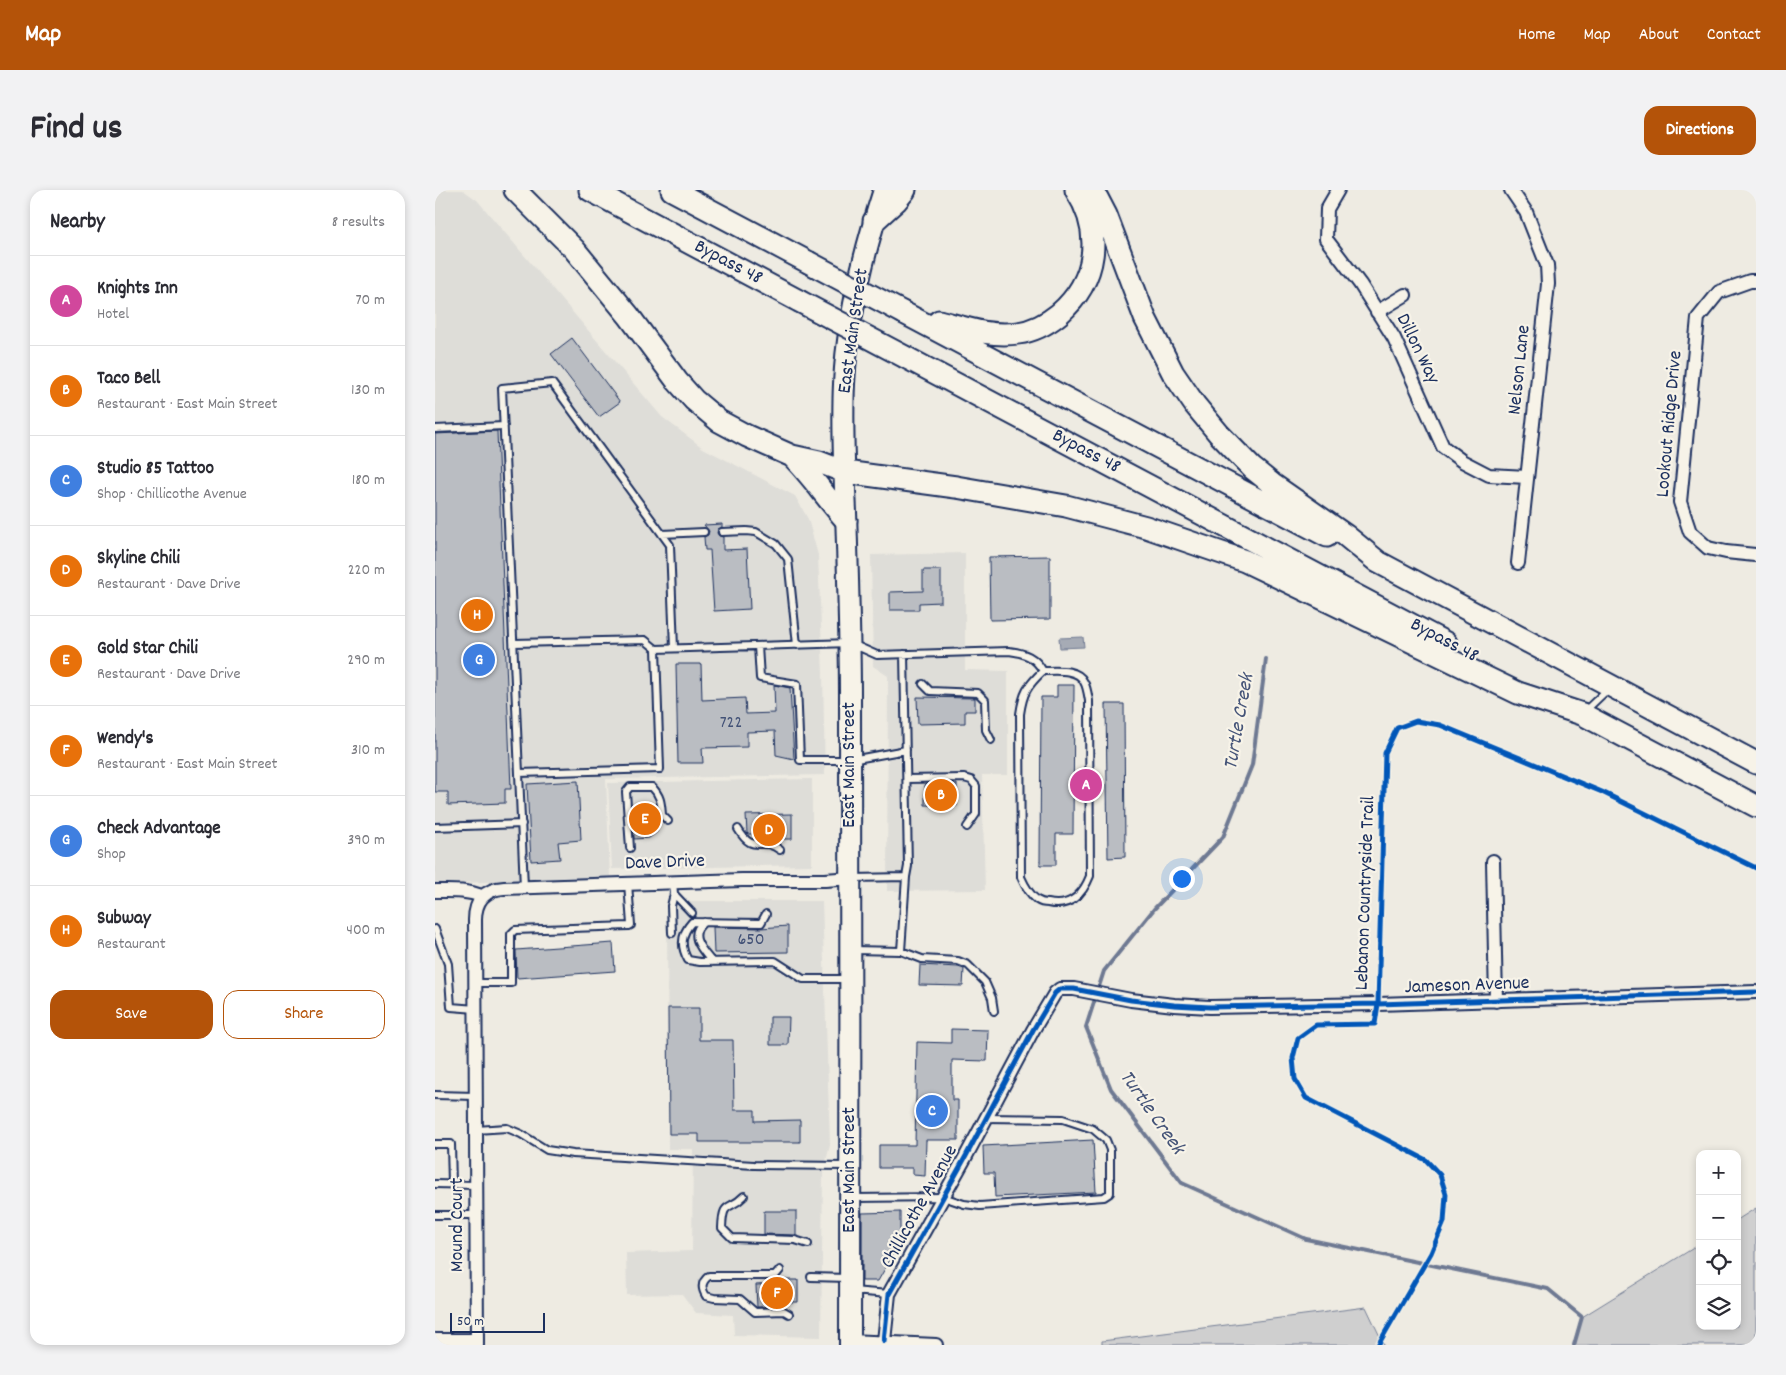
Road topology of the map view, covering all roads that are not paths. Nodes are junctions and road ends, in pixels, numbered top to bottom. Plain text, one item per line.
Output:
1 (515, 190) edge
2 (589, 190) edge
3 (672, 190) edge
4 (884, 190) edge
5 (905, 190) edge
6 (1075, 190) edge
7 (1093, 190) edge
8 (1338, 190) edge
9 (1511, 190) edge
10 (874, 221) junction
11 (1756, 281) edge
12 (1405, 295) dead end
13 (904, 312) junction
14 (1377, 312) junction
15 (504, 426) junction
16 (435, 429) edge
17 (792, 456) junction
18 (845, 472) junction
19 (1527, 477) junction
20 (846, 520) junction
21 (704, 532) dead end
22 (722, 532) dead end
23 (662, 534) junction
24 (1755, 555) edge
25 (1378, 562) junction
26 (1518, 563) dead end
27 (514, 644) junction
28 (850, 644) junction
29 (797, 645) junction
30 (758, 646) junction
31 (675, 648) junction
32 (656, 649) junction
33 (904, 654) junction
34 (1043, 671) junction
35 (923, 684) dead end
36 (1611, 686) junction
37 (1582, 714) junction
38 (991, 740) dead end
39 (906, 750) junction
40 (851, 760) junction
41 (1756, 763) edge
42 (519, 773) junction
43 (907, 779) junction
44 (1756, 806) edge
45 (668, 821) dead end
46 (522, 824) junction
47 (435, 827) edge
48 (967, 827) dead end
49 (738, 829) dead end
50 (630, 848) dead end
51 (780, 850) dead end
52 (1493, 860) dead end
53 (906, 877) junction
54 (851, 878) junction
55 (628, 883) junction
56 (524, 887) junction
57 (674, 888) junction
58 (435, 891) edge
59 (482, 896) junction
60 (692, 913) dead end
61 (766, 914) dead end
62 (704, 922) junction
63 (435, 929) edge
64 (672, 934) dead end
65 (852, 950) junction
66 (901, 951) junction
67 (712, 962) junction
68 (851, 979) junction
69 (476, 983) junction
70 (1060, 989) joint
71 (1756, 992) edge
72 (1496, 1001) junction
73 (476, 1009) junction
74 (994, 1011) dead end
75 (435, 1095) edge
76 (476, 1096) junction
77 (986, 1118) junction
78 (476, 1130) junction
79 (435, 1144) edge
80 (849, 1166) junction
81 (435, 1184) edge
82 (452, 1184) junction
83 (476, 1185) junction
84 (744, 1196) dead end
85 (943, 1197) junction
86 (849, 1198) junction
87 (435, 1214) edge
88 (477, 1215) junction
89 (808, 1244) dead end
90 (780, 1270) dead end
91 (811, 1277) dead end
92 (849, 1284) junction
93 (889, 1294) junction
94 (789, 1314) dead end
95 (435, 1340) edge
96 (884, 1341) junction
97 (477, 1342) edge
98 (850, 1343) edge
99 (936, 1345) edge

1 - 17 highway
2 - 37 highway, Bypass 48, bridge
3 - 13 highway, Bypass 48, bridge
4 - 10 main road, East Main Street
5 - 10 highway
6 - 13 highway
7 - 25 highway
8 - 14 street, Dillon Way
9 - 19 street, Nelson Lane
10 - 18 main road, East Main Street
11 - 24 street, Lookout Ridge Drive
12 - 14 street
13 - 25 highway, Bypass 48
14 - 19 street, Dillon Way
15 - 16 lane
15 - 23 lane
15 - 27 lane
17 - 18 highway
17 - 20 highway
18 - 20 main road, East Main Street
18 - 37 highway
19 - 26 street, Nelson Lane
20 - 28 main road, East Main Street
21 - 23 lane
22 - 29 lane
23 - 31 lane
25 - 36 highway
27 - 32 lane
27 - 42 lane
28 - 29 lane
28 - 33 lane
28 - 40 main road, East Main Street
29 - 30 lane
30 - 31 lane
30 - 40 lane
31 - 32 lane
32 - 42 lane
33 - 34 lane
33 - 39 lane
34 - 34 lane
35 - 38 lane
36 - 37 lane
36 - 41 highway
37 - 44 highway
39 - 40 lane
39 - 43 lane
40 - 54 main road, East Main Street
42 - 46 lane
43 - 48 lane
43 - 53 lane
45 - 50 lane
46 - 47 lane
46 - 56 lane
49 - 51 lane
52 - 72 street
53 - 54 lane
53 - 66 lane
54 - 57 street, Dave Drive
54 - 65 main road, East Main Street
55 - 56 street, Dave Drive
55 - 57 street, Dave Drive
55 - 69 lane
56 - 59 street, Dave Drive
57 - 60 lane
57 - 64 lane
58 - 59 street
59 - 69 street, Mound Court
61 - 62 lane
62 - 67 lane
62 - 67 lane
63 - 73 lane
65 - 66 lane
65 - 68 main road, East Main Street
66 - 74 lane
67 - 68 lane
68 - 80 main road, East Main Street
69 - 73 street, Mound Court
70 - 72 street, Jameson Avenue
70 - 77 street, Chillicothe Avenue
71 - 72 street, Jameson Avenue
73 - 76 street, Mound Court
75 - 76 lane
76 - 78 street, Mound Court
77 - 85 street, Chillicothe Avenue
77 - 85 lane
78 - 80 lane
78 - 83 street, Mound Court
79 - 82 lane
80 - 86 main road, East Main Street
81 - 82 lane
82 - 83 lane
83 - 88 street, Mound Court
84 - 89 lane
85 - 86 lane
85 - 93 street, Chillicothe Avenue
86 - 92 main road, East Main Street
87 - 88 lane
88 - 97 street, Mound Court
90 - 94 lane
91 - 92 lane
92 - 93 lane
92 - 98 main road, East Main Street
93 - 96 street, Chillicothe Avenue
95 - 97 street
96 - 98 street
96 - 99 street

